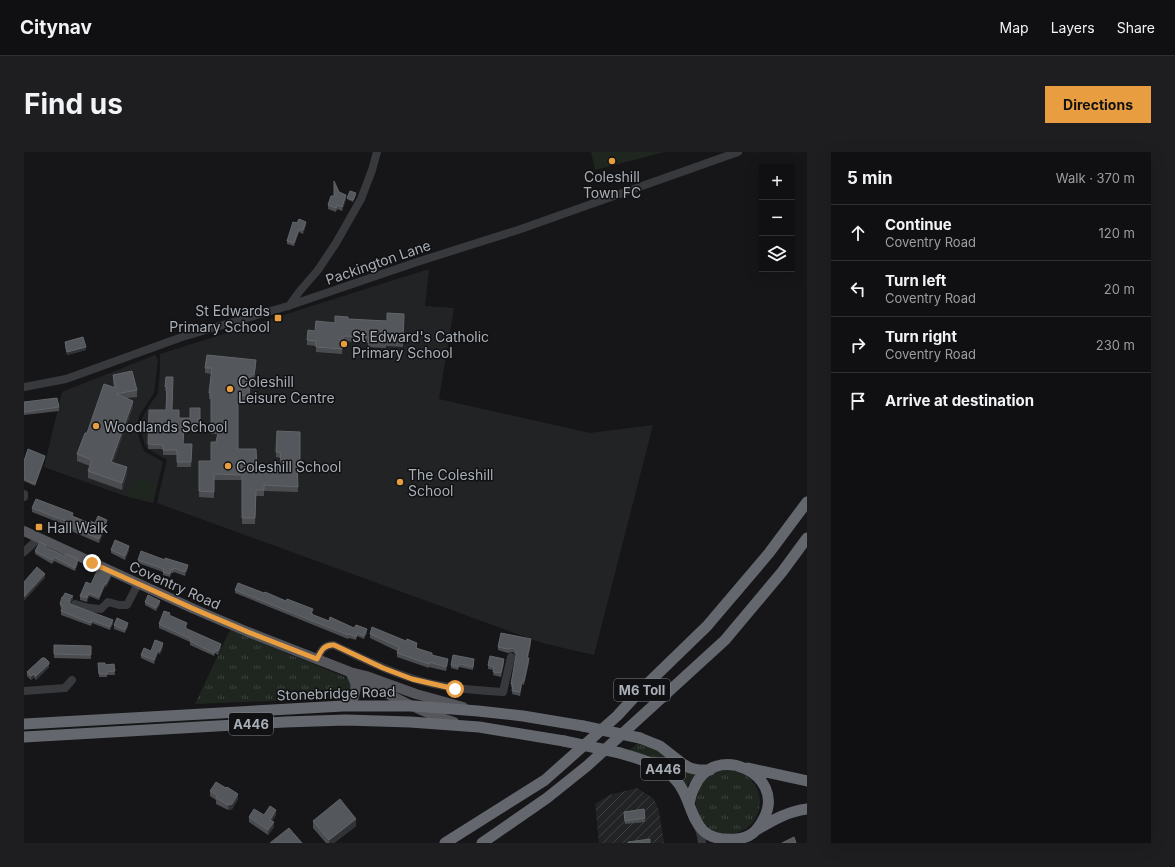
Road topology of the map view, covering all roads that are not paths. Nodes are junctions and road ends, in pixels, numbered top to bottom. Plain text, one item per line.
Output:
1 (377, 152) edge
2 (738, 152) edge
3 (288, 306) junction
4 (24, 387) edge
5 (24, 494) edge
6 (24, 497) edge
7 (807, 502) edge
8 (24, 531) edge
9 (39, 538) junction
10 (807, 538) edge
11 (24, 552) edge
12 (138, 584) junction
13 (75, 604) edge
14 (511, 656) dead end
15 (317, 659) junction
16 (350, 672) junction
17 (72, 680) dead end
18 (24, 691) edge
19 (343, 706) junction
20 (414, 706) junction
21 (478, 710) junction
22 (24, 724) edge
23 (479, 727) junction
24 (24, 737) edge
25 (744, 767) junction
26 (710, 770) junction
27 (807, 781) edge
28 (689, 805) junction
29 (807, 809) edge
30 (697, 823) junction
31 (757, 830) junction
32 (741, 841) edge
33 (445, 843) edge
34 (482, 843) edge
35 (702, 843) edge

1 - 3 street
2 - 3 street, Packington Lane
3 - 4 street, Packington Lane
5 - 6 street
7 - 33 highway, M6 Toll
8 - 9 main road, Coventry Road
9 - 11 street
9 - 12 main road, Coventry Road
10 - 34 highway, M6 Toll
12 - 13 street
12 - 15 main road, Coventry Road
14 - 15 street
15 - 16 main road, Coventry Road
16 - 19 main road
16 - 20 main road
16 - 21 main road
17 - 18 street
19 - 20 highway, Stonebridge Road / A446
19 - 22 highway, Stonebridge Road / A446
20 - 21 highway, Stonebridge Road / A446
20 - 23 main road
21 - 26 highway, Stonebridge Road / A446, bridge
23 - 24 highway, Stonebridge Road / A446
23 - 28 highway, Stonebridge Road / A446, bridge
25 - 26 highway, A446
25 - 27 highway, A446
25 - 31 highway, A446
26 - 28 highway, A446
28 - 30 highway, A446
29 - 31 highway, A446
30 - 32 highway, A446
30 - 35 street
31 - 32 highway, A446

